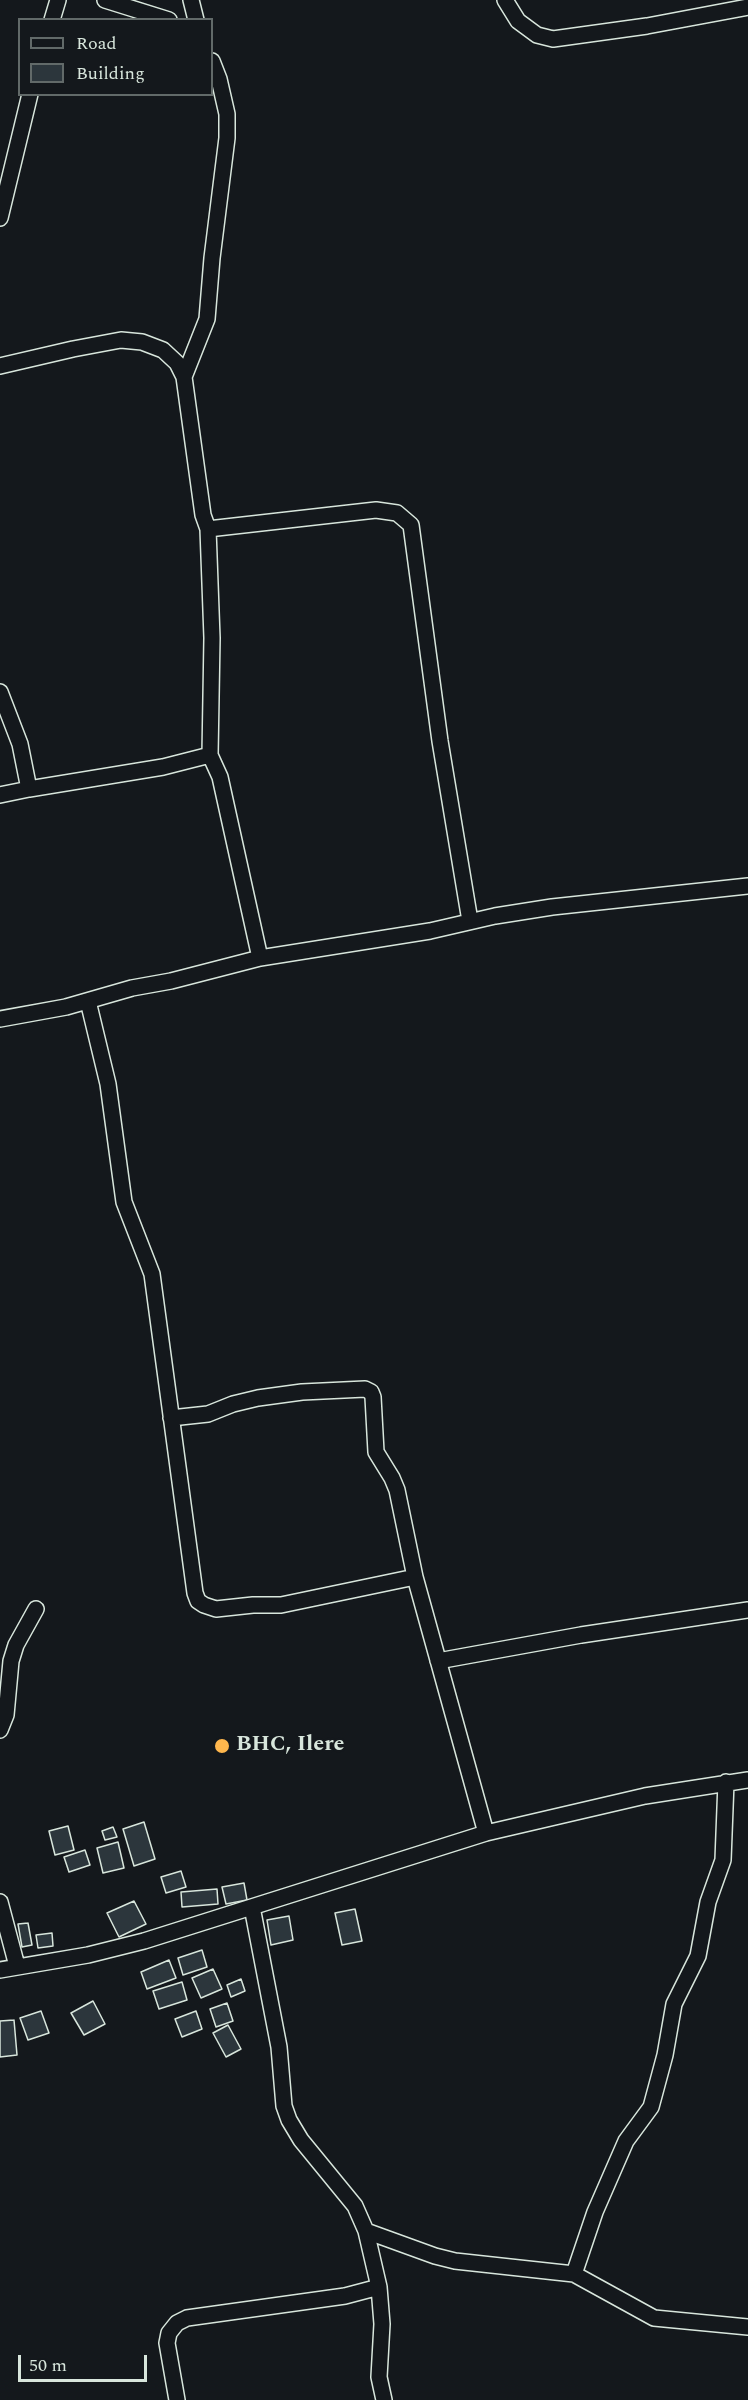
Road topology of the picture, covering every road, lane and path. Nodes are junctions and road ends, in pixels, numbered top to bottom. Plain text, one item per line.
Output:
1 (58, 0) edge
2 (105, 0) edge
3 (191, 0) edge
4 (504, 0) edge
5 (706, 7) edge
6 (748, 7) edge
7 (53, 18) edge
8 (163, 18) edge
9 (196, 18) edge
10 (213, 64) edge
11 (30, 96) edge
12 (0, 218) edge
13 (0, 366) edge
14 (184, 377) junction
15 (208, 530) junction
16 (0, 692) edge
17 (210, 755) junction
18 (29, 789) junction
19 (0, 795) edge
20 (748, 886) edge
21 (470, 921) junction
22 (260, 958) junction
23 (88, 1001) junction
24 (0, 1019) edge
25 (171, 1418) junction
26 (415, 1577) junction
27 (36, 1609) dead end
28 (748, 1610) edge
29 (438, 1661) junction
30 (0, 1730) edge
31 (748, 1780) edge
32 (726, 1782) junction
33 (486, 1833) junction
34 (0, 1902) edge
35 (252, 1906) junction
36 (17, 1966) junction
37 (0, 1970) edge
38 (366, 2231) junction
39 (574, 2274) junction
40 (379, 2287) junction
41 (748, 2327) edge
42 (177, 2400) edge
43 (384, 2400) edge

1 - 7 street
2 - 8 street
3 - 9 street
4 - 5 street
5 - 6 street
10 - 14 street
11 - 12 street
13 - 14 street
14 - 15 street
15 - 17 street
15 - 21 street
16 - 18 street
17 - 18 street
17 - 22 street
18 - 19 street
20 - 21 street
21 - 22 street
22 - 23 street
23 - 24 street
23 - 25 street
25 - 26 street
25 - 26 street
26 - 29 street
27 - 30 street
28 - 29 street
29 - 33 street
31 - 32 street
32 - 33 street
32 - 39 street
33 - 35 street
34 - 36 street
35 - 36 street
35 - 38 street
36 - 37 street
38 - 39 street
38 - 40 street
39 - 41 street
40 - 42 street
40 - 43 street

